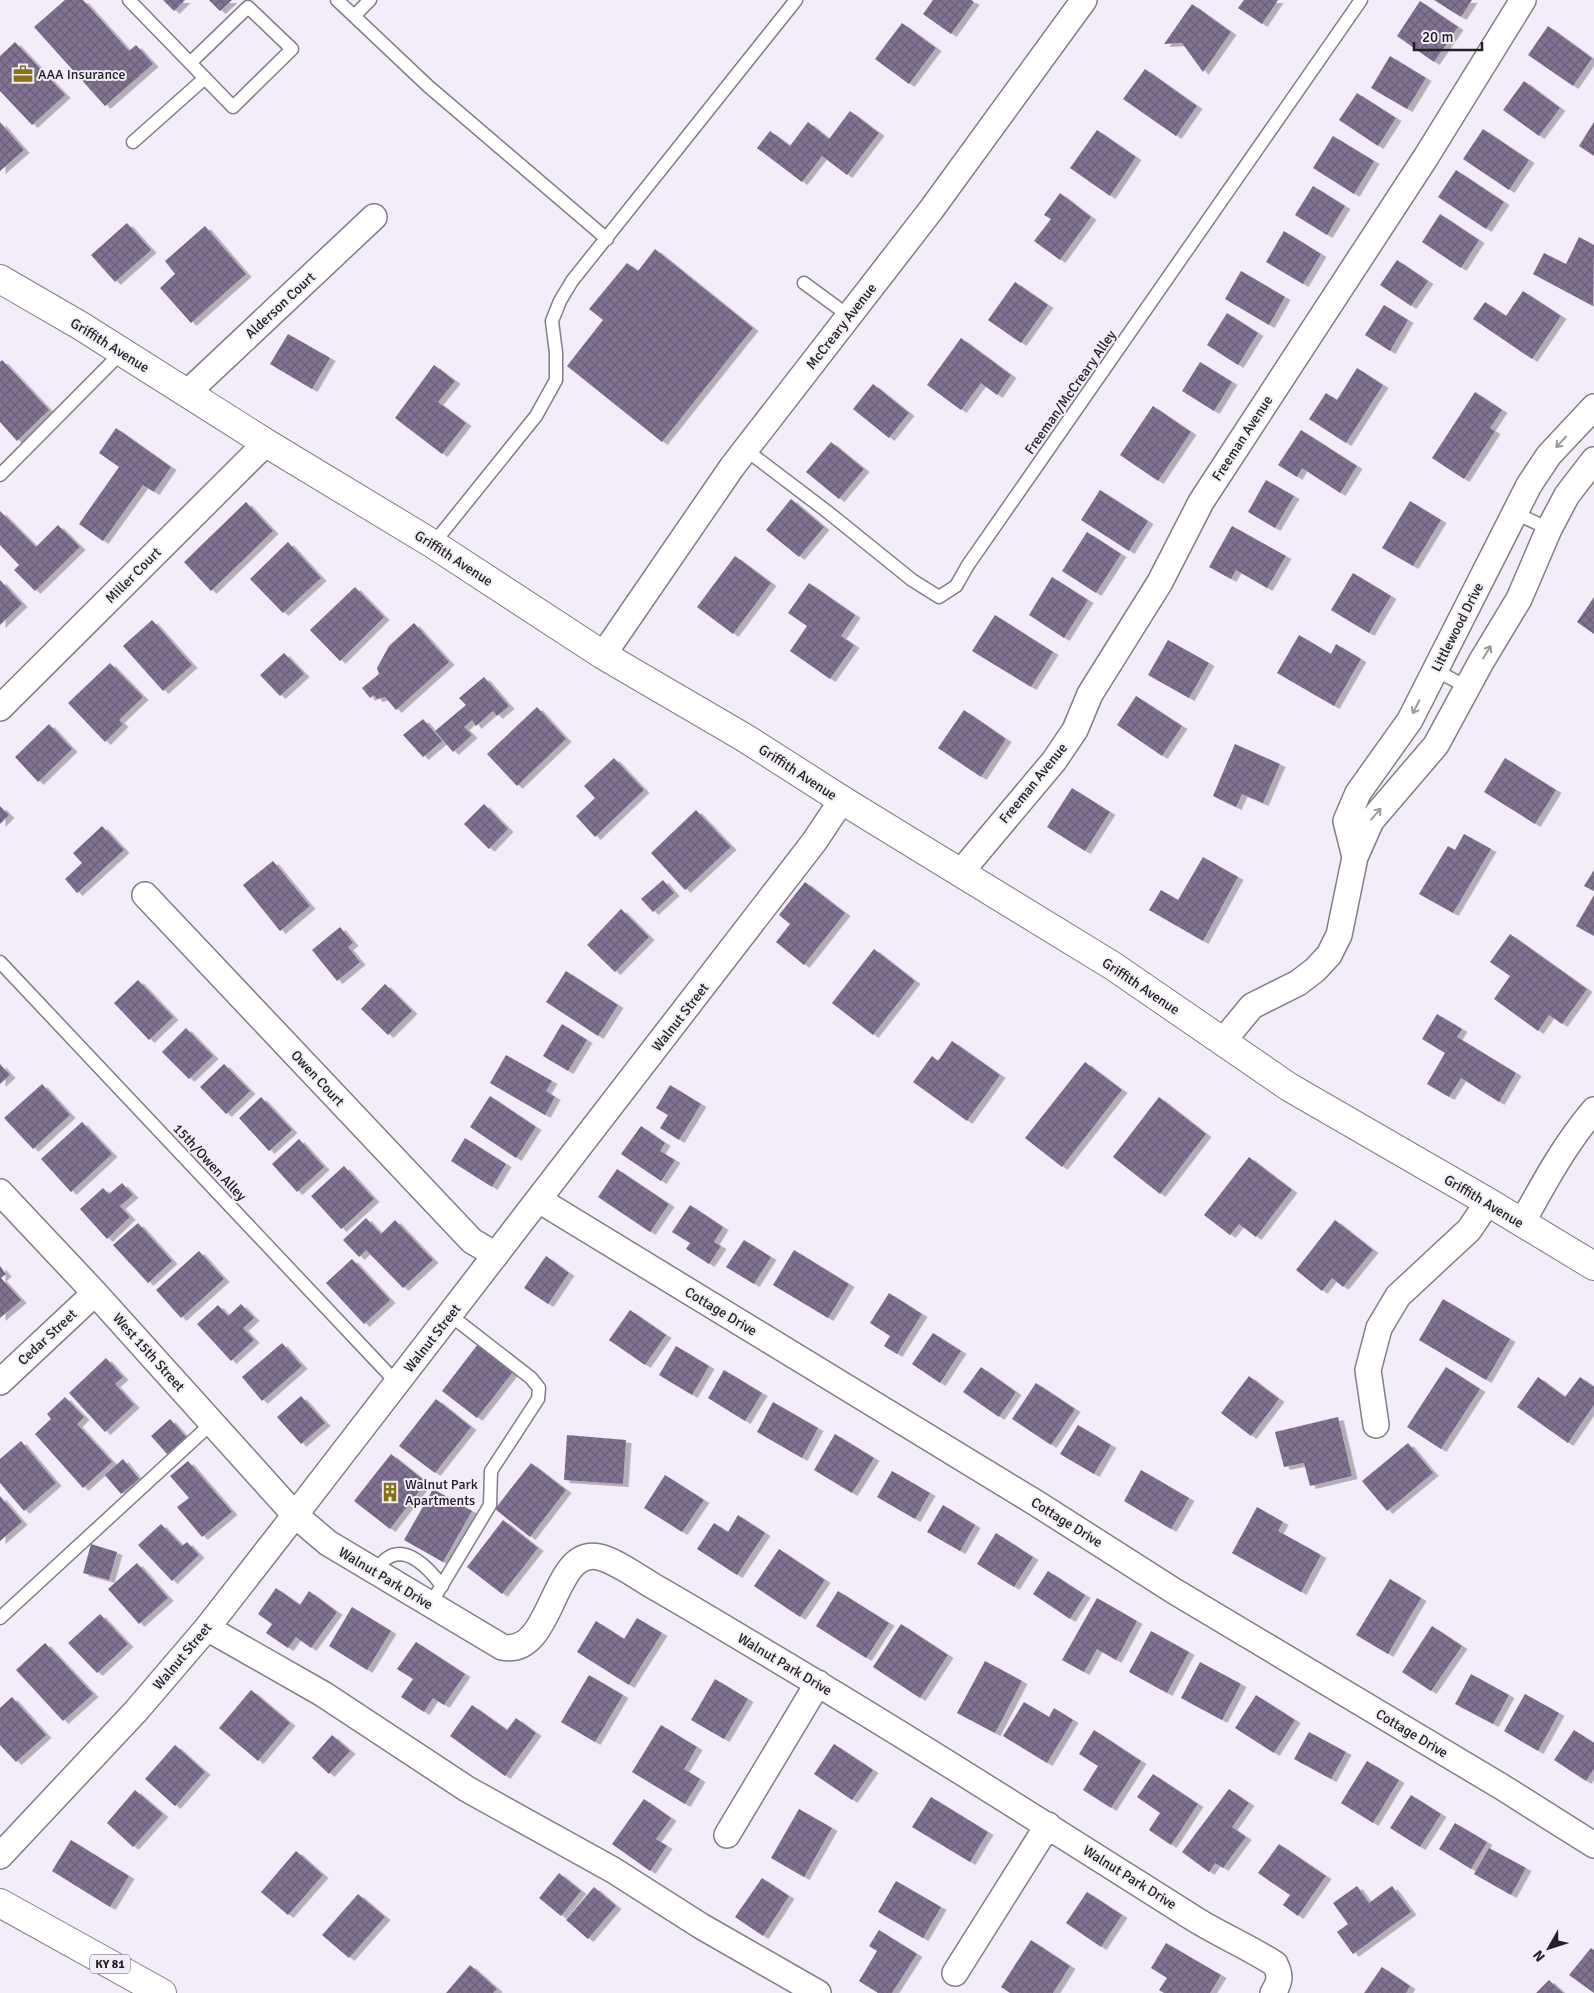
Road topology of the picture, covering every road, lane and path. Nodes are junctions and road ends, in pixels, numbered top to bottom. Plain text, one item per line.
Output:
1 (129, 0) edge
2 (337, 0) edge
3 (370, 0) edge
4 (796, 0) edge
5 (1084, 0) edge
6 (1361, 0) edge
7 (1523, 0) edge
8 (354, 16) junction
9 (190, 62) junction
10 (204, 78) junction
11 (133, 142) dead end
12 (374, 217) dead end
13 (607, 239) junction
14 (0, 279) edge
15 (804, 283) dead end
16 (849, 316) junction
17 (122, 352) junction
18 (187, 392) junction
19 (1594, 407) edge
20 (266, 443) junction
21 (746, 450) junction
22 (1594, 460) edge
23 (0, 475) edge
24 (1514, 513) junction
25 (1549, 529) junction
26 (432, 544) junction
27 (603, 655) junction
28 (1435, 670) junction
29 (1467, 687) junction
30 (0, 708) edge
31 (842, 800) junction
32 (1354, 857) junction
33 (960, 873) junction
34 (145, 895) dead end
35 (0, 962) edge
36 (1223, 1041) junction
37 (1594, 1110) edge
38 (0, 1192) edge
39 (539, 1200) junction
40 (1488, 1202) junction
41 (1522, 1222) junction
42 (496, 1255) junction
43 (1594, 1266) edge
44 (95, 1293) junction
45 (450, 1315) junction
46 (0, 1382) edge
47 (397, 1383) junction
48 (212, 1423) junction
49 (1376, 1425) dead end
50 (295, 1515) junction
51 (436, 1595) junction
52 (0, 1618) edge
53 (207, 1628) junction
54 (818, 1683) junction
55 (1048, 1825) junction
56 (727, 1835) dead end
57 (1594, 1845) edge
58 (0, 1856) edge
59 (0, 1903) edge
60 (955, 1973) dead end
61 (154, 1991) edge
62 (818, 1993) edge
63 (1273, 1993) edge

1 - 9 lane
2 - 8 lane
3 - 8 lane
4 - 13 lane
5 - 16 street, McCreary Avenue
6 - 21 lane, Freeman/McCreary Alley
7 - 33 street, Freeman Avenue
8 - 13 lane
9 - 10 lane
9 - 10 lane
10 - 11 lane
12 - 18 street, Alderson Court
13 - 26 lane
14 - 17 street, Griffith Avenue
15 - 16 lane
16 - 21 street, McCreary Avenue
17 - 18 street, Griffith Avenue
17 - 23 lane
18 - 20 street, Griffith Avenue
19 -> 24 street, Littlewood Drive
20 - 26 street, Griffith Avenue
20 - 30 street, Miller Court
21 - 27 street, McCreary Avenue
22 - 25 street, Littlewood Drive
24 - 25 lane
24 - 28 street, Littlewood Drive
29 -> 25 street, Littlewood Drive
26 - 27 street, Griffith Avenue
27 - 31 street, Griffith Avenue
28 - 29 lane
28 -> 32 street, Littlewood Drive
32 -> 29 street, Littlewood Drive
31 - 33 street, Griffith Avenue
31 - 39 street, Walnut Street
32 - 36 street, Littlewood Drive
33 - 36 street, Griffith Avenue
34 - 42 street, Owen Court
35 - 47 lane, 15th/Owen Alley
36 - 40 street, Griffith Avenue
37 - 41 street
38 - 44 street, West 15th Street
39 - 42 street, Walnut Street
39 - 57 street, Cottage Drive
40 - 41 street, Griffith Avenue
40 - 49 street
41 - 43 street, Griffith Avenue
42 - 45 street, Walnut Street
44 - 46 street, Cedar Street
44 - 48 street, West 15th Street
45 - 47 street, Walnut Street
45 - 51 lane
47 - 50 street, Walnut Street
48 - 50 street, West 15th Street
48 - 52 lane
50 - 51 street, Walnut Park Drive
50 - 53 street, Walnut Street
51 - 54 street, Walnut Park Drive
53 - 58 street, Walnut Street
53 - 62 street
54 - 55 street, Walnut Park Drive
54 - 56 street
55 - 60 street
55 - 63 street, Walnut Park Drive
59 - 61 street, KY 81

